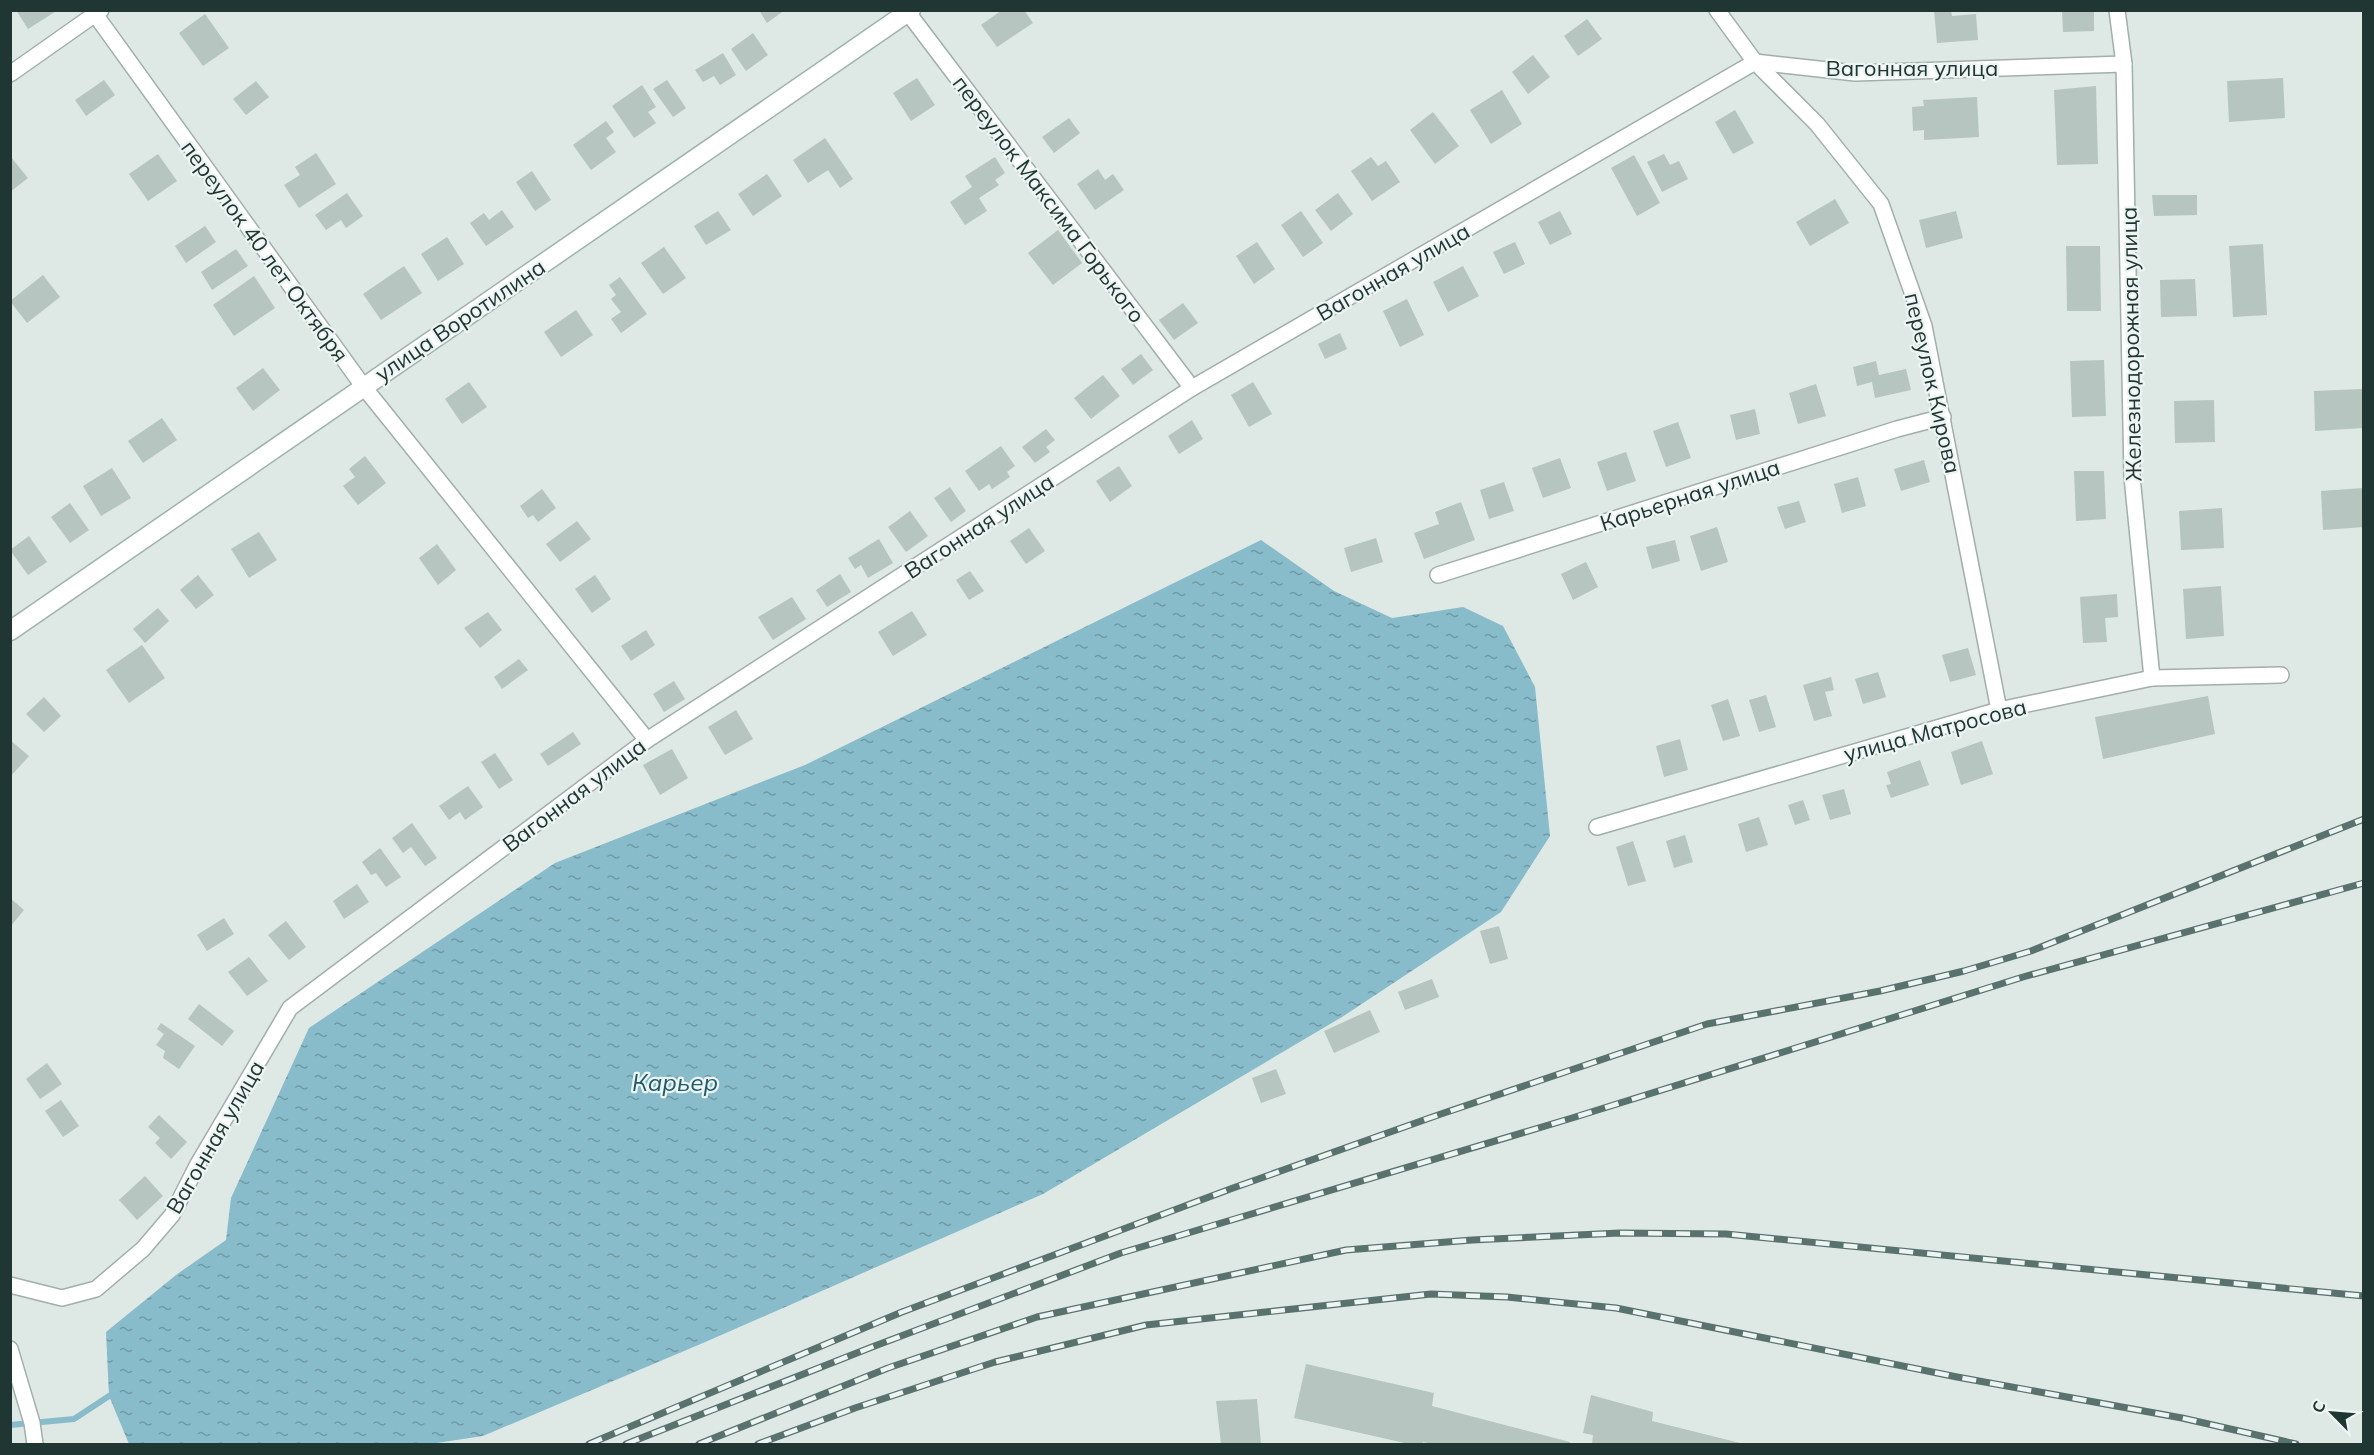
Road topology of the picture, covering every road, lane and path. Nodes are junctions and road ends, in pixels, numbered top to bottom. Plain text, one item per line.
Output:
1 (1717, 10) edge
2 (2117, 10) edge
3 (908, 11) edge
4 (96, 12) edge
5 (1755, 62) junction
6 (2124, 64) junction
7 (10, 74) edge
8 (363, 386) junction
9 (1192, 388) junction
10 (1943, 417) junction
11 (1438, 575) dead end
12 (10, 631) edge
13 (2281, 675) dead end
14 (2152, 678) junction
15 (1999, 710) junction
16 (647, 740) junction
17 (1597, 827) dead end
18 (10, 1285) edge
19 (10, 1349) edge
20 (34, 1444) edge

1 - 5 street, переулок Кирова
2 - 6 street, Железнодорожная улица
3 - 8 street, улица Воротилина
3 - 9 street, переулок Максима Горького
4 - 7 street
4 - 8 street, переулок 40 лет Октября
5 - 6 street, Вагонная улица
5 - 9 street, Вагонная улица
5 - 10 street, переулок Кирова
6 - 14 street, Железнодорожная улица
8 - 12 street, улица Воротилина
8 - 16 street, переулок 40 лет Октября
9 - 16 street, Вагонная улица
10 - 11 street, Карьерная улица
10 - 15 street, переулок Кирова
13 - 14 street, улица Матросова
14 - 15 street, улица Матросова
15 - 17 street, улица Матросова
16 - 18 street, Вагонная улица
19 - 20 street

